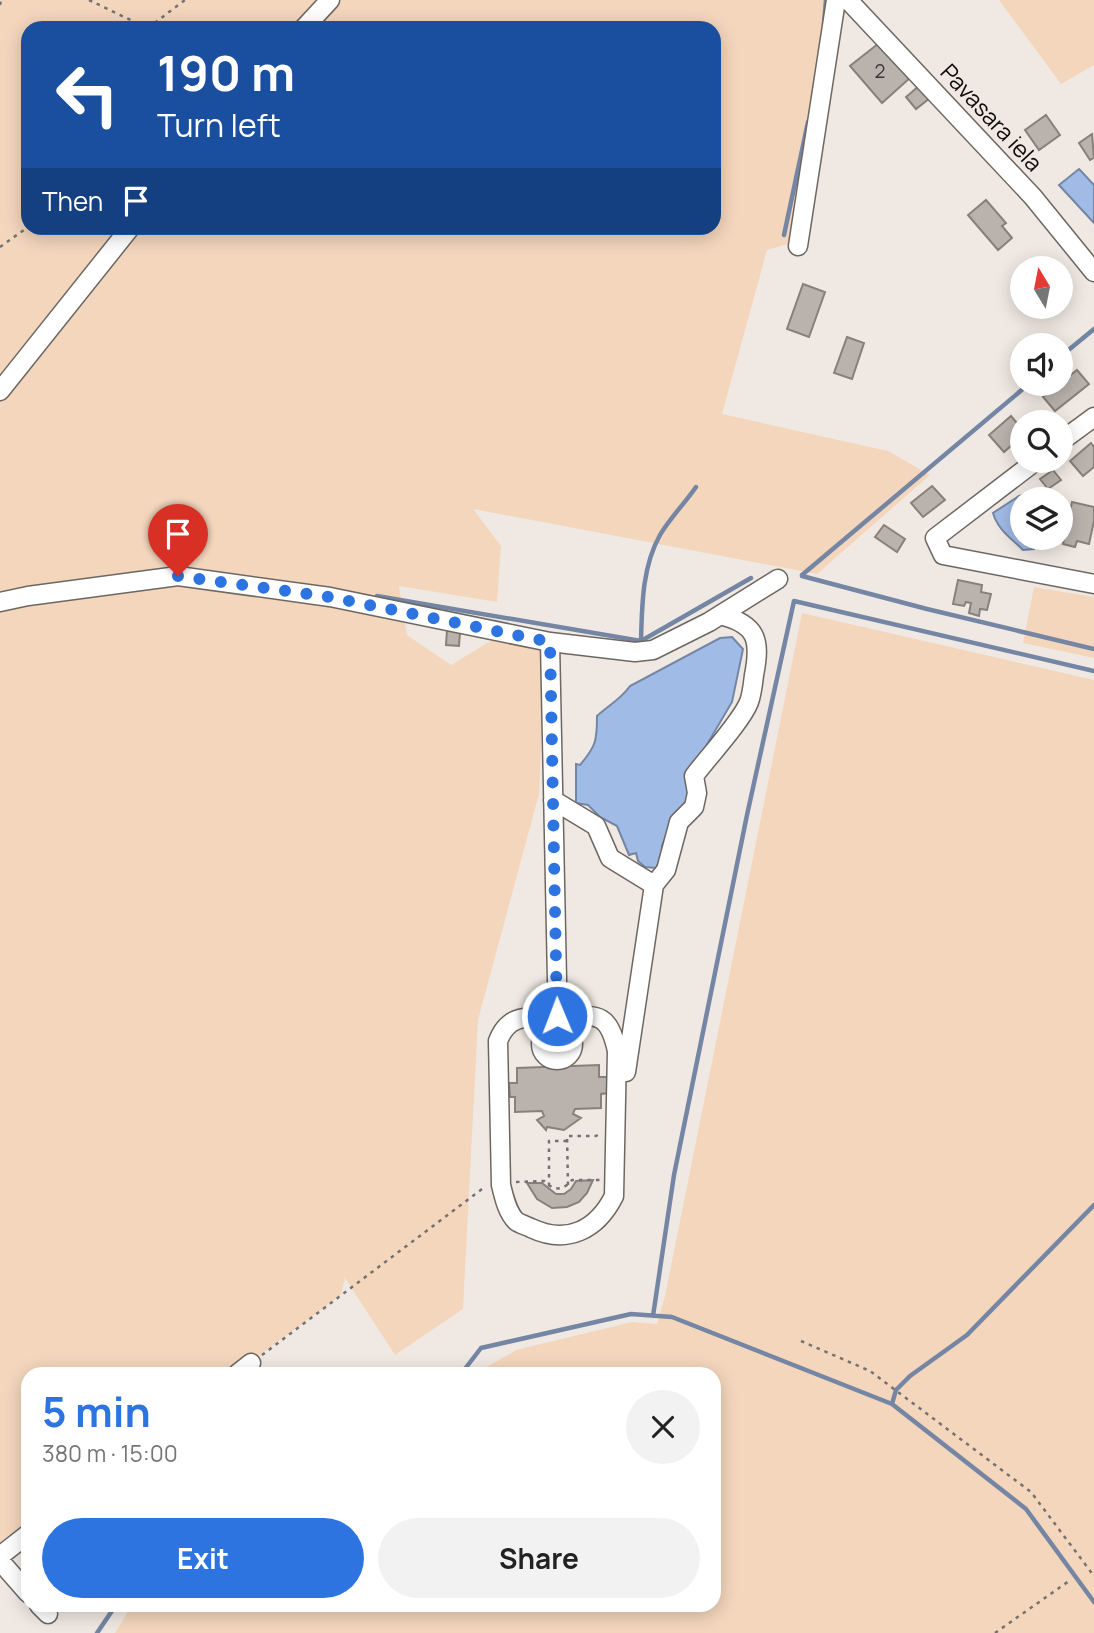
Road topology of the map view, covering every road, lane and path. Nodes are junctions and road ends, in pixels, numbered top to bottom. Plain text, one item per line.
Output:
1 (1, 0) edge
2 (89, 0) edge
3 (185, 0) edge
4 (330, 0) edge
5 (836, 0) edge
6 (848, 0) edge
7 (0, 5) edge
8 (133, 21) edge
9 (157, 21) edge
10 (310, 21) edge
11 (21, 232) edge
12 (124, 235) edge
13 (798, 246) dead end
14 (0, 247) edge
15 (1094, 272) edge
16 (0, 391) edge
17 (1094, 417) edge
18 (1073, 432) edge
19 (1020, 473) edge
20 (778, 579) dead end
21 (1094, 584) edge
22 (0, 602) edge
23 (720, 615) junction
24 (550, 642) junction
25 (553, 800) junction
26 (654, 885) junction
27 (557, 1022) junction
28 (614, 1082) junction
29 (611, 1115) junction
30 (567, 1141) junction
31 (615, 1180) junction
32 (501, 1184) junction
33 (568, 1185) junction
34 (549, 1186) junction
35 (801, 1341) dead end
36 (245, 1367) edge
37 (21, 1540) edge
38 (0, 1556) edge
39 (0, 1562) edge
40 (1094, 1576) edge
41 (1069, 1581) dead end
42 (21, 1585) edge
43 (995, 1633) edge

1 - 7 path
2 - 8 path
3 - 9 path
4 - 10 street
5 - 13 street
6 - 15 street, Pavasara iela
11 - 14 path
12 - 16 street
17 - 18 street
19 - 21 street
20 - 23 street
22 - 24 street
23 - 24 street
23 - 26 street
24 - 25 street
25 - 26 street
25 - 27 street
26 - 28 street
27 - 28 street
27 - 32 street
28 - 29 street
29 - 30 path
29 - 31 street
30 - 33 path
30 - 34 path
31 - 32 street
31 - 33 path
32 - 34 path
32 - 36 path
33 - 34 path
35 - 40 path
37 - 38 street
39 - 42 street
41 - 43 path

